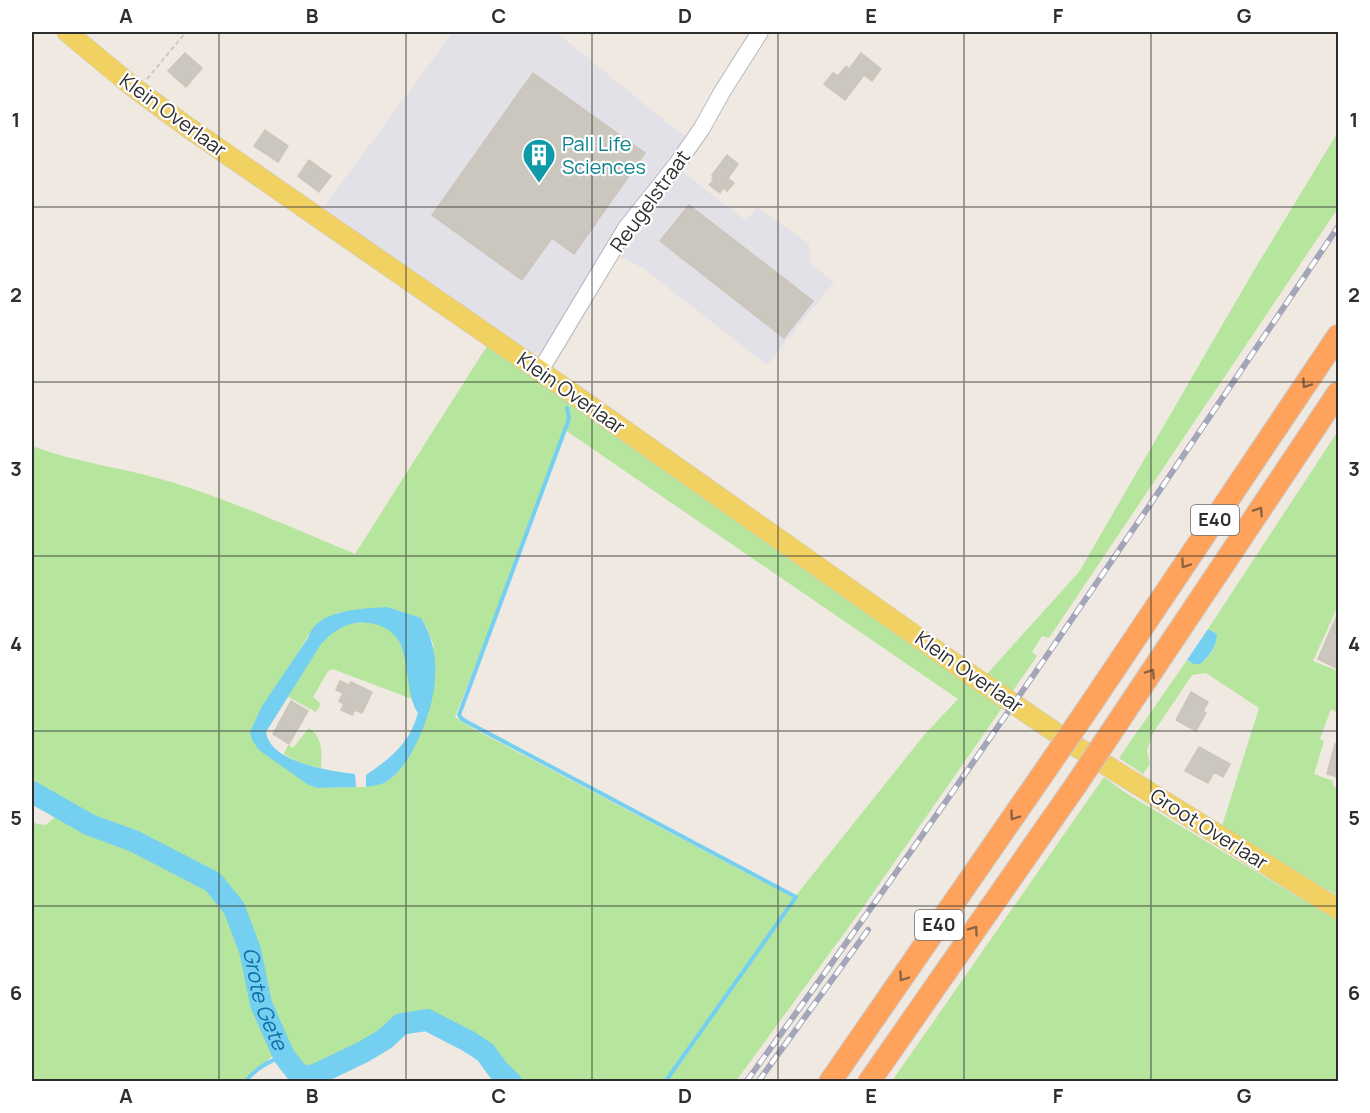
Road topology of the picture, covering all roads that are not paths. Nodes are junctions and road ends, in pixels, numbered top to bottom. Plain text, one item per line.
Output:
1 (67, 32) edge
2 (760, 32) edge
3 (1338, 336) edge
4 (540, 371) junction
5 (1338, 393) edge
6 (1080, 748) joint
7 (1338, 909) edge
8 (830, 1082) edge
9 (869, 1082) edge

1 - 4 main road, Klein Overlaar
2 - 4 street, Reugelstraat
3 -> 8 highway, E40, bridge
4 - 6 main road, Klein Overlaar
9 -> 5 highway, E40, bridge
6 - 7 main road, Groot Overlaar

